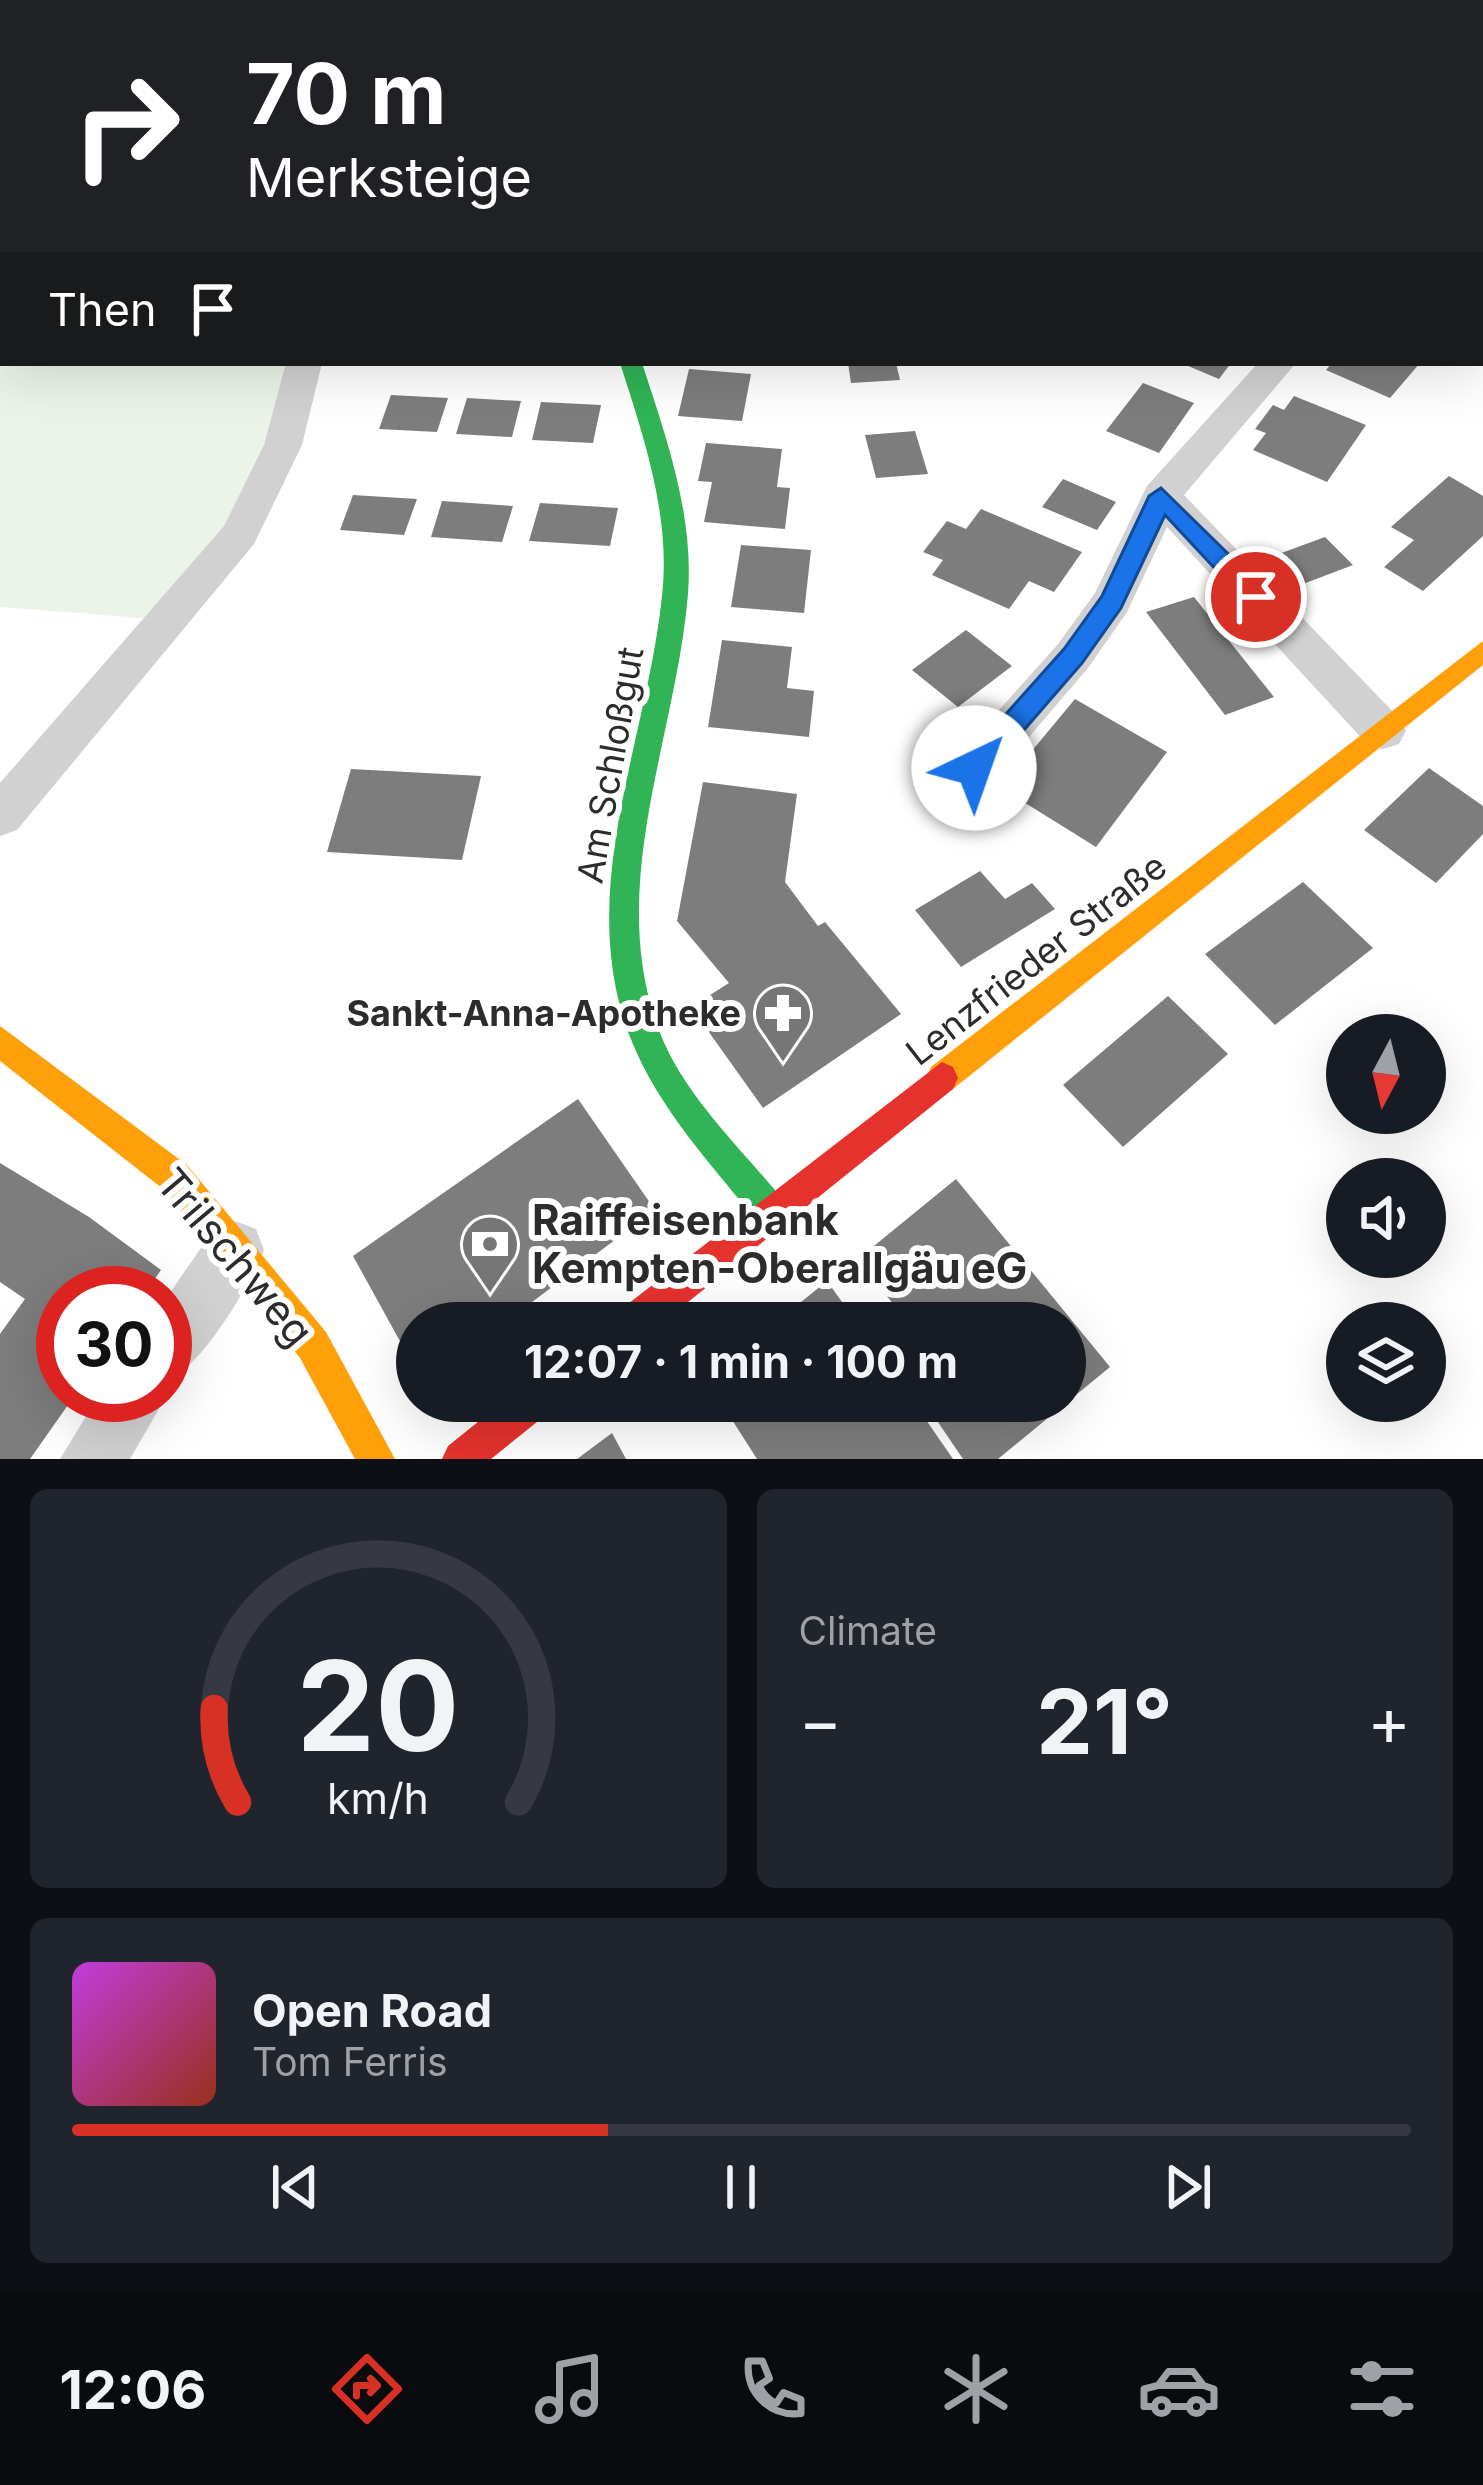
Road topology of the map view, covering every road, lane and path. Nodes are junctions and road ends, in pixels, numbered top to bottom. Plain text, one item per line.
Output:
1 (303, 366) edge
2 (632, 366) edge
3 (1276, 366) edge
4 (1161, 496) junction
5 (1483, 651) edge
6 (1383, 731) junction
7 (974, 768) dead end
8 (0, 816) edge
9 (0, 1041) edge
10 (772, 1213) junction
11 (235, 1250) junction
12 (660, 1302) edge
13 (192, 1313) edge
14 (117, 1422) edge
15 (507, 1422) edge
16 (92, 1459) edge
17 (376, 1459) edge
18 (460, 1459) edge

1 - 8 street
2 - 10 street, Am Schloßgut
3 - 4 street
4 - 6 street
4 - 7 street
5 - 6 street, Lenzfrieder Straße
6 - 10 street, Lenzfrieder Straße
9 - 11 street, Trilschweg
10 - 12 street, Lenzfrieder Straße
11 - 13 street
11 - 17 street, Trilschweg
14 - 16 street
15 - 18 street

